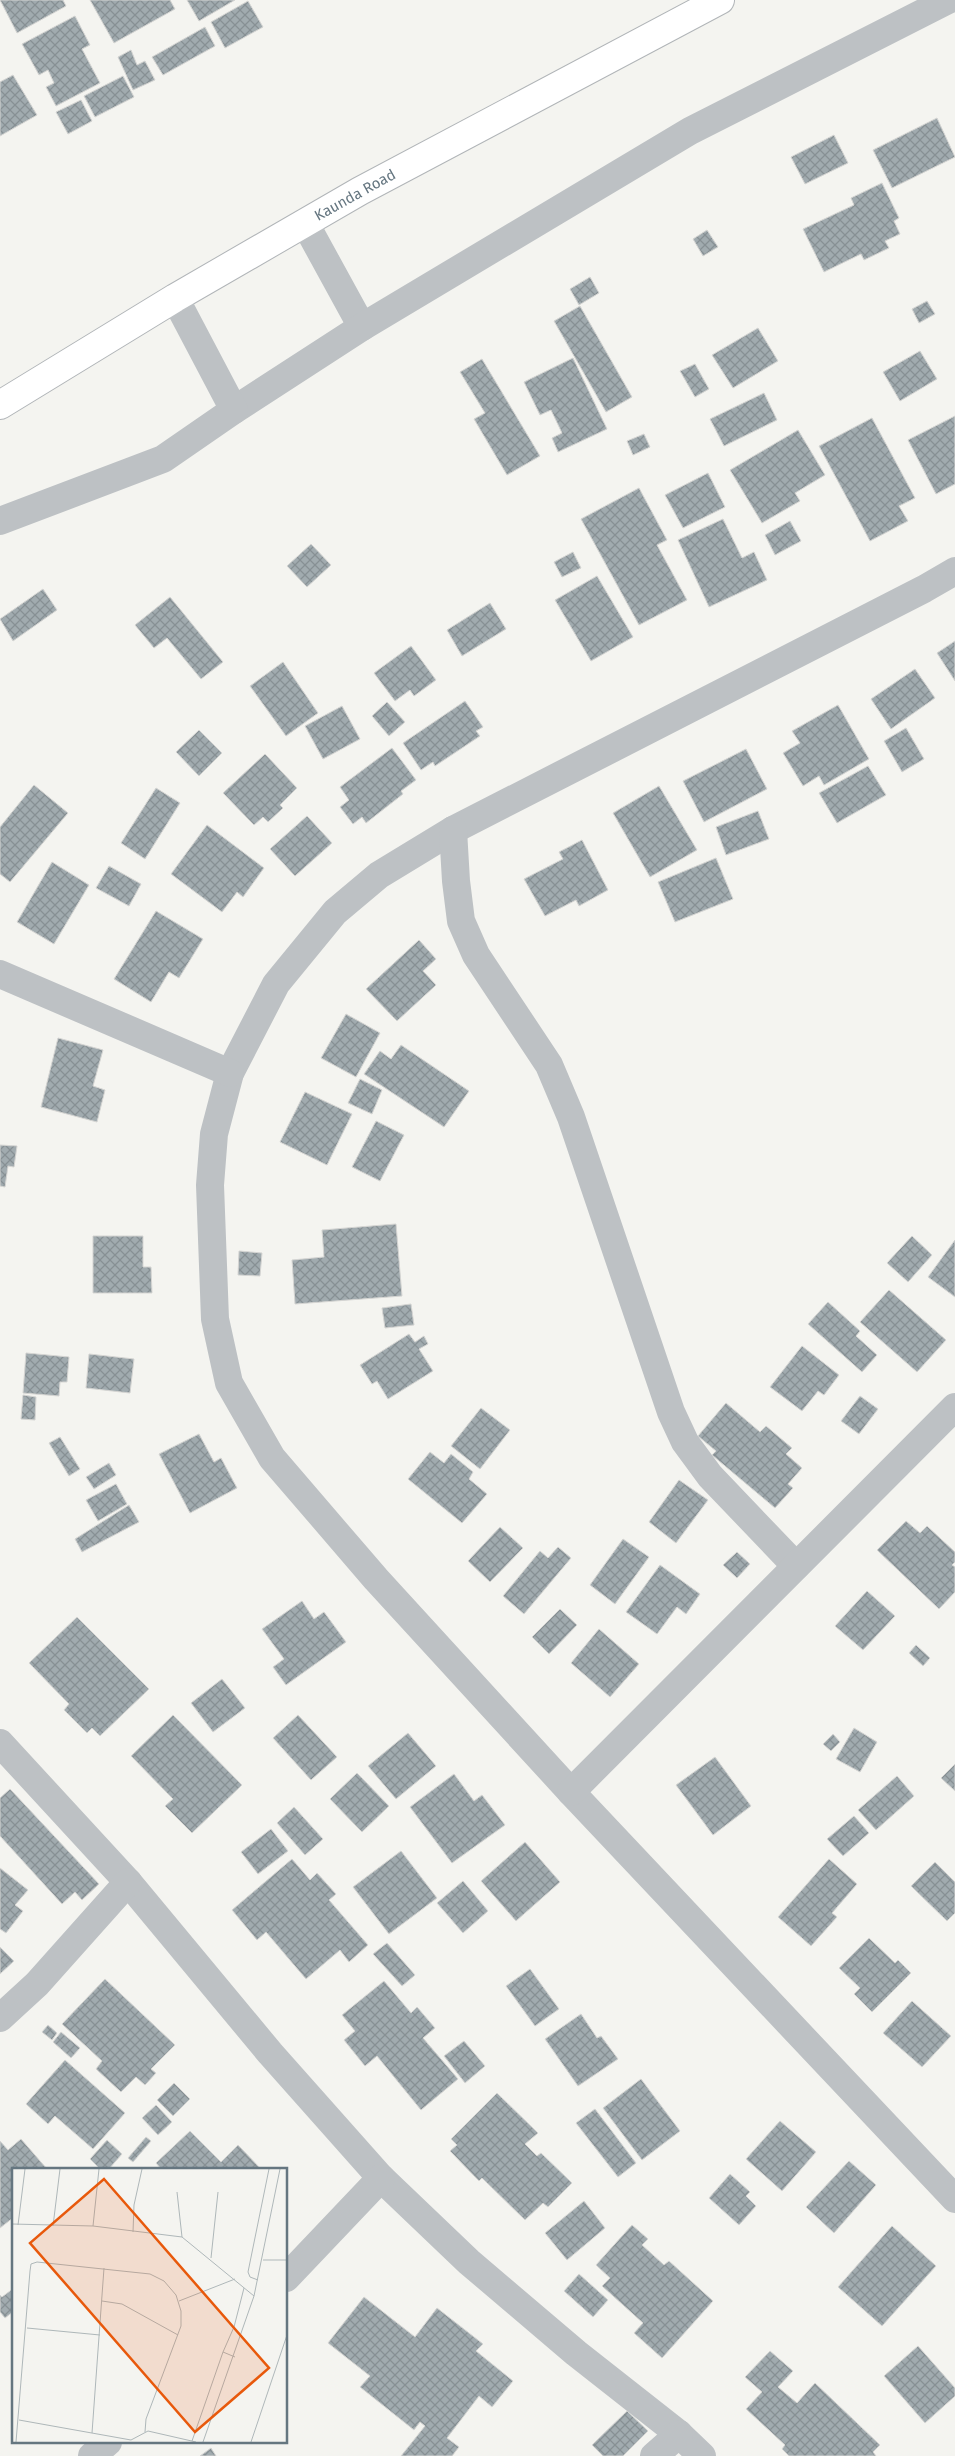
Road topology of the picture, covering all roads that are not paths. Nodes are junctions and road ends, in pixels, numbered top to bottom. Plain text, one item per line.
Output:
1 (720, 0) edge
2 (948, 0) edge
3 (305, 223) junction
4 (175, 298) junction
5 (362, 327) junction
6 (0, 406) edge
7 (234, 410) junction
8 (0, 522) edge
9 (955, 571) edge
10 (453, 830) junction
11 (0, 974) edge
12 (230, 1073) junction
13 (955, 1407) edge
14 (796, 1566) junction
15 (0, 1743) edge
16 (571, 1792) junction
17 (128, 1882) junction
18 (0, 2018) edge
19 (381, 2178) junction
20 (955, 2199) edge
21 (288, 2276) edge
22 (679, 2434) junction
23 (106, 2444) edge
24 (92, 2456) edge
25 (654, 2456) edge
26 (702, 2456) edge

1 - 3 main road, Kaunda Road
2 - 5 street
3 - 4 main road, Kaunda Road
3 - 5 street
4 - 6 main road, Kaunda Road
4 - 7 street
5 - 7 street
7 - 8 street
9 - 10 street
10 - 12 street
10 - 14 street
11 - 12 street
12 - 16 street
13 - 14 street
14 - 16 street
15 - 17 street
16 - 20 street
17 - 18 street
17 - 19 street
19 - 21 street
19 - 22 street
22 - 25 street
22 - 26 street
23 - 24 street

